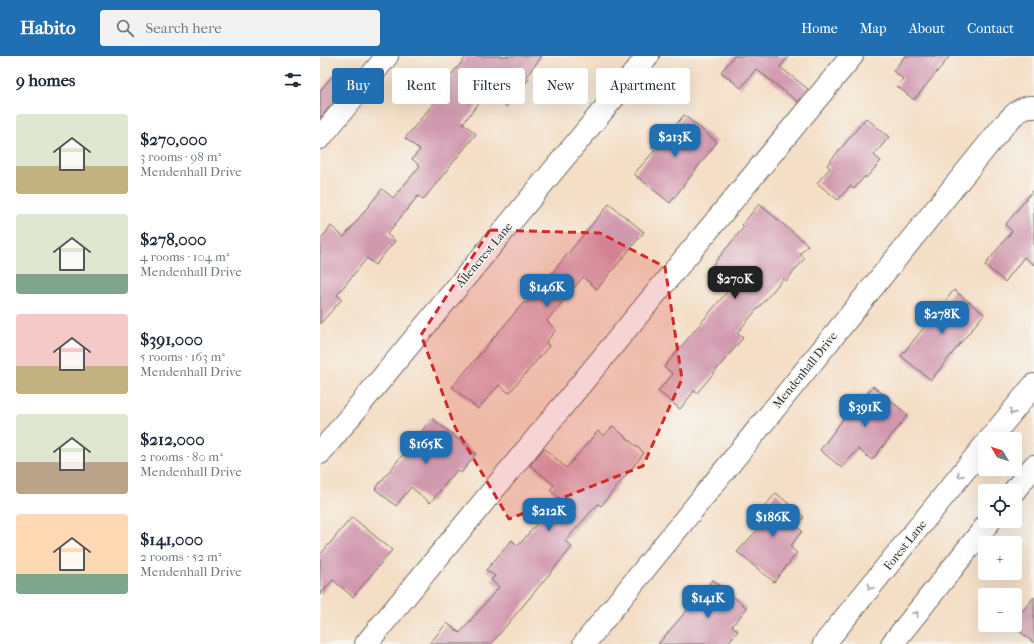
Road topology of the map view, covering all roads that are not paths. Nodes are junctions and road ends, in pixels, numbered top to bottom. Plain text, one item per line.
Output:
1 (387, 56) edge
2 (648, 56) edge
3 (852, 56) edge
4 (1034, 107) edge
5 (320, 138) edge
6 (1034, 385) edge
7 (996, 432) edge
8 (320, 453) edge
9 (978, 454) edge
10 (1034, 466) edge
11 (1020, 484) edge
12 (984, 528) edge
13 (366, 644) edge
14 (584, 644) edge
15 (824, 644) edge
16 (892, 644) edge

1 - 5 street
2 - 8 street, Allencrest Lane
3 - 13 street
4 - 14 street, Mendenhall Drive
6 -> 7 street
9 -> 15 street, Forest Lane
10 - 11 street
16 -> 12 street

